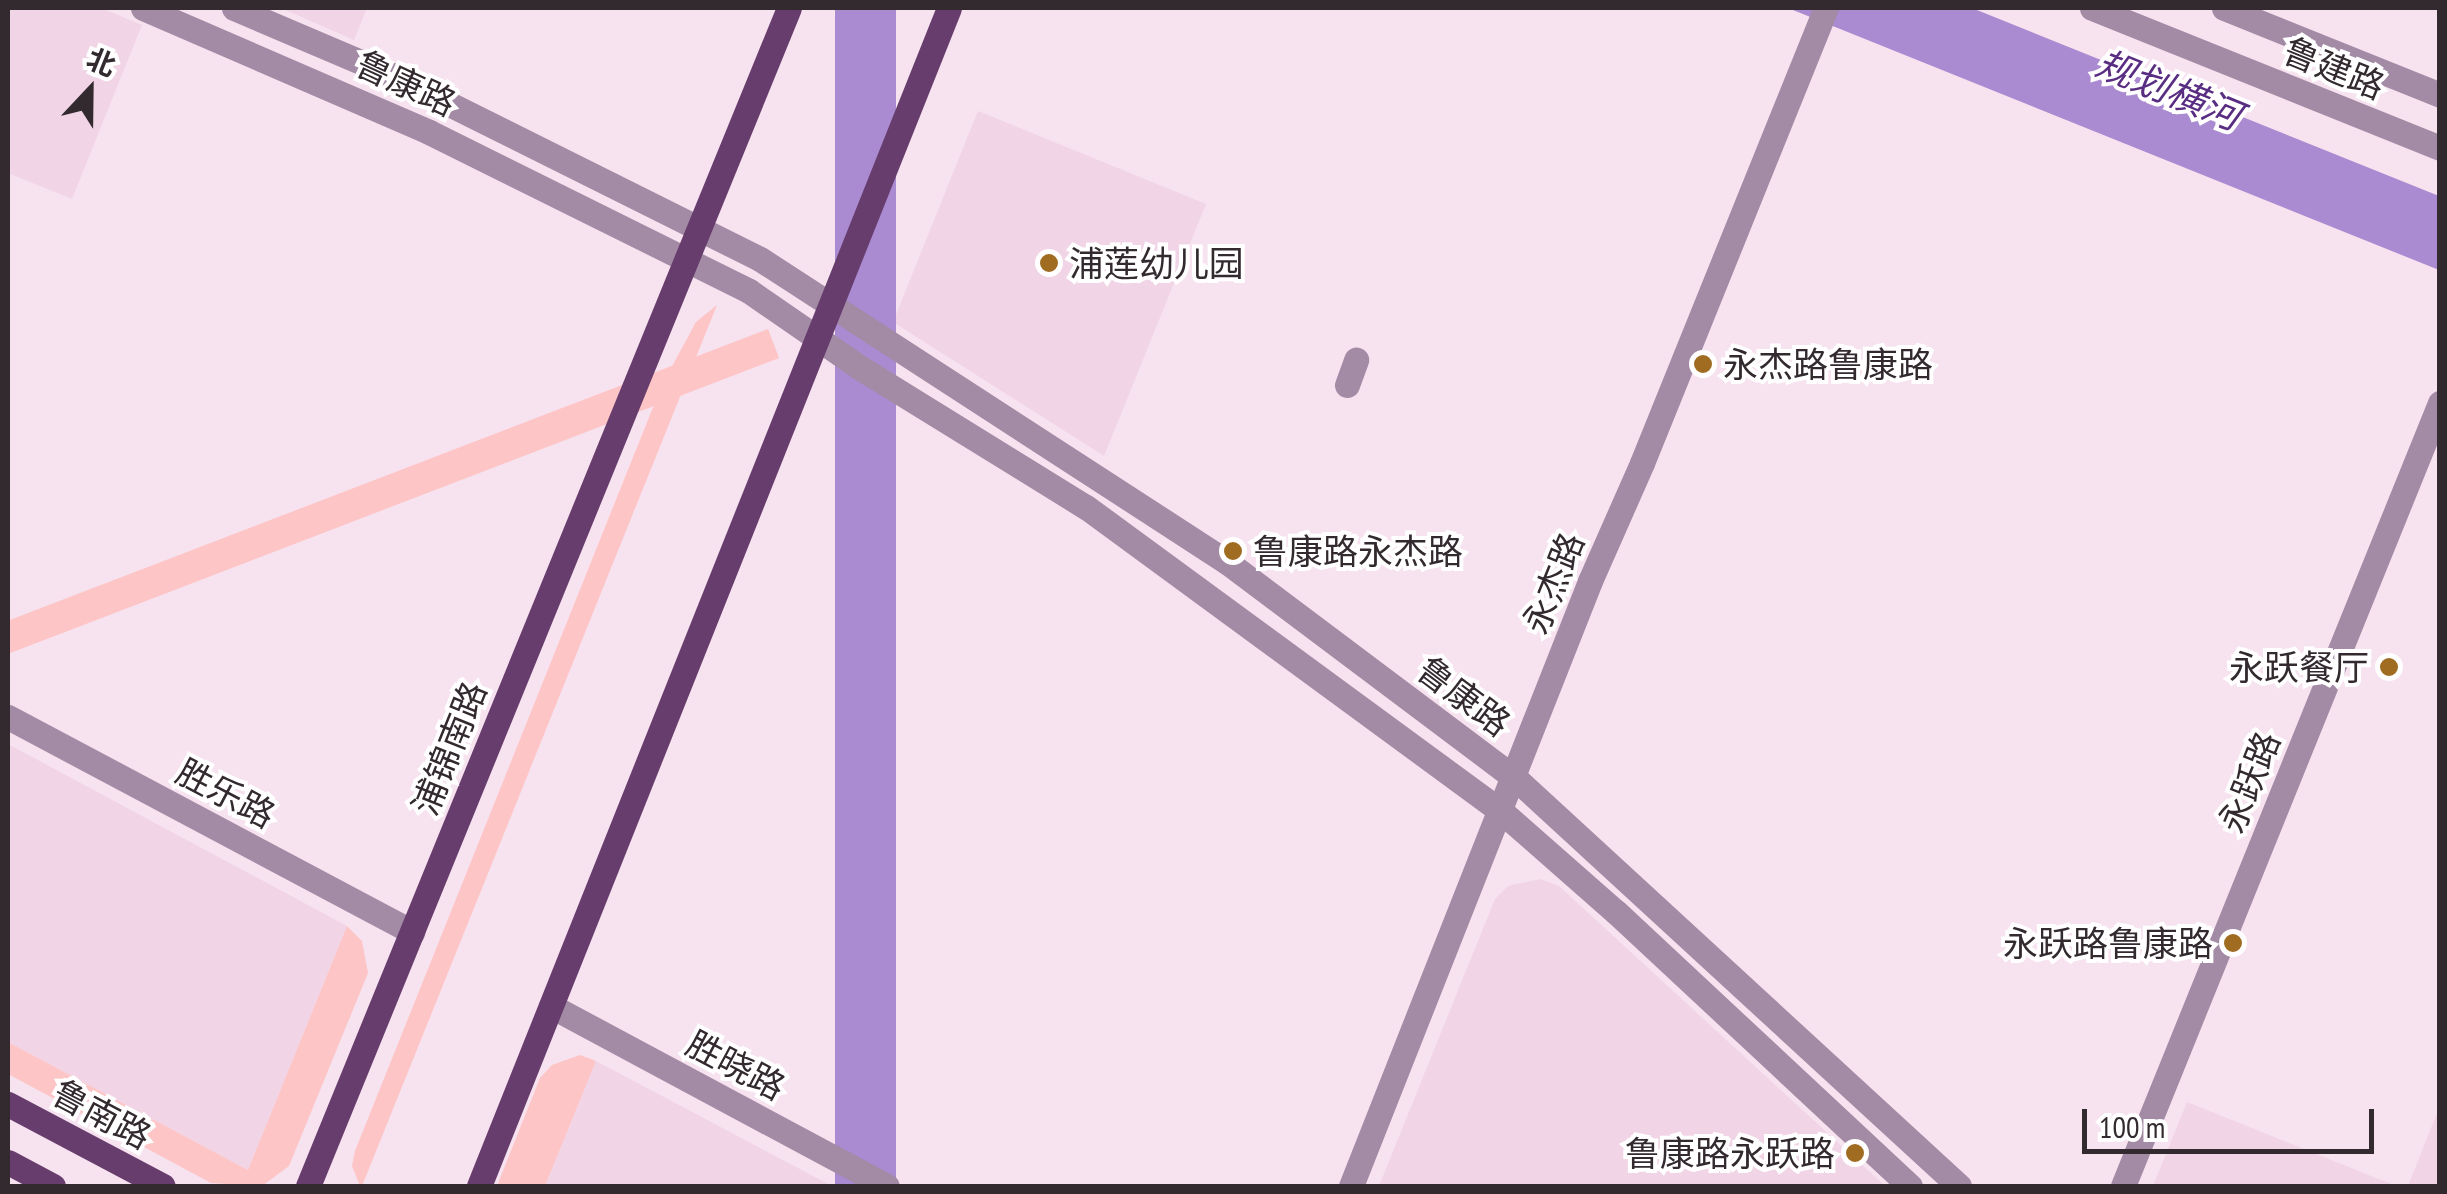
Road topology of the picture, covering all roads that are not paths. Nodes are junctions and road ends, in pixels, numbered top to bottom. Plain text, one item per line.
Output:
1 (144, 8) edge
2 (234, 8) edge
3 (789, 8) edge
4 (949, 8) edge
5 (1826, 8) edge
6 (2092, 8) edge
7 (2224, 8) edge
8 (2440, 95) edge
9 (2440, 148) edge
10 (700, 227) junction
11 (686, 259) junction
12 (829, 305) junction
13 (816, 337) junction
14 (2440, 403) edge
15 (8, 716) edge
16 (1515, 778) junction
17 (1502, 812) junction
18 (412, 932) junction
19 (551, 1006) junction
20 (8, 1104) edge
21 (8, 1162) edge
22 (53, 1186) edge
23 (163, 1186) edge
24 (308, 1186) edge
25 (479, 1186) edge
26 (887, 1186) edge
27 (1350, 1186) edge
28 (1910, 1186) edge
29 (1958, 1186) edge
30 (2123, 1186) edge

1 - 11 street, 鲁康路
2 - 10 street, 鲁康路
3 - 10 main road, 浦锦南路
4 - 12 main road
5 - 16 street, 永杰路
6 - 9 street, 鲁建路
7 - 8 street, 鲁建路
10 - 11 main road, 浦锦南路
10 - 12 street, 鲁康路
11 - 13 street, 鲁康路
11 - 18 main road, 浦锦南路
12 - 13 main road
12 - 16 street, 鲁康路
13 - 17 street, 鲁康路
13 - 19 main road
14 - 30 street, 永跃路
15 - 18 street, 胜乐路
16 - 17 street, 永杰路
16 - 29 street, 鲁康路
17 - 27 street, 永杰路
17 - 28 street, 鲁康路
18 - 24 main road, 浦锦南路
19 - 25 main road
19 - 26 street, 胜晓路
20 - 23 main road, 鲁南路
21 - 22 main road

